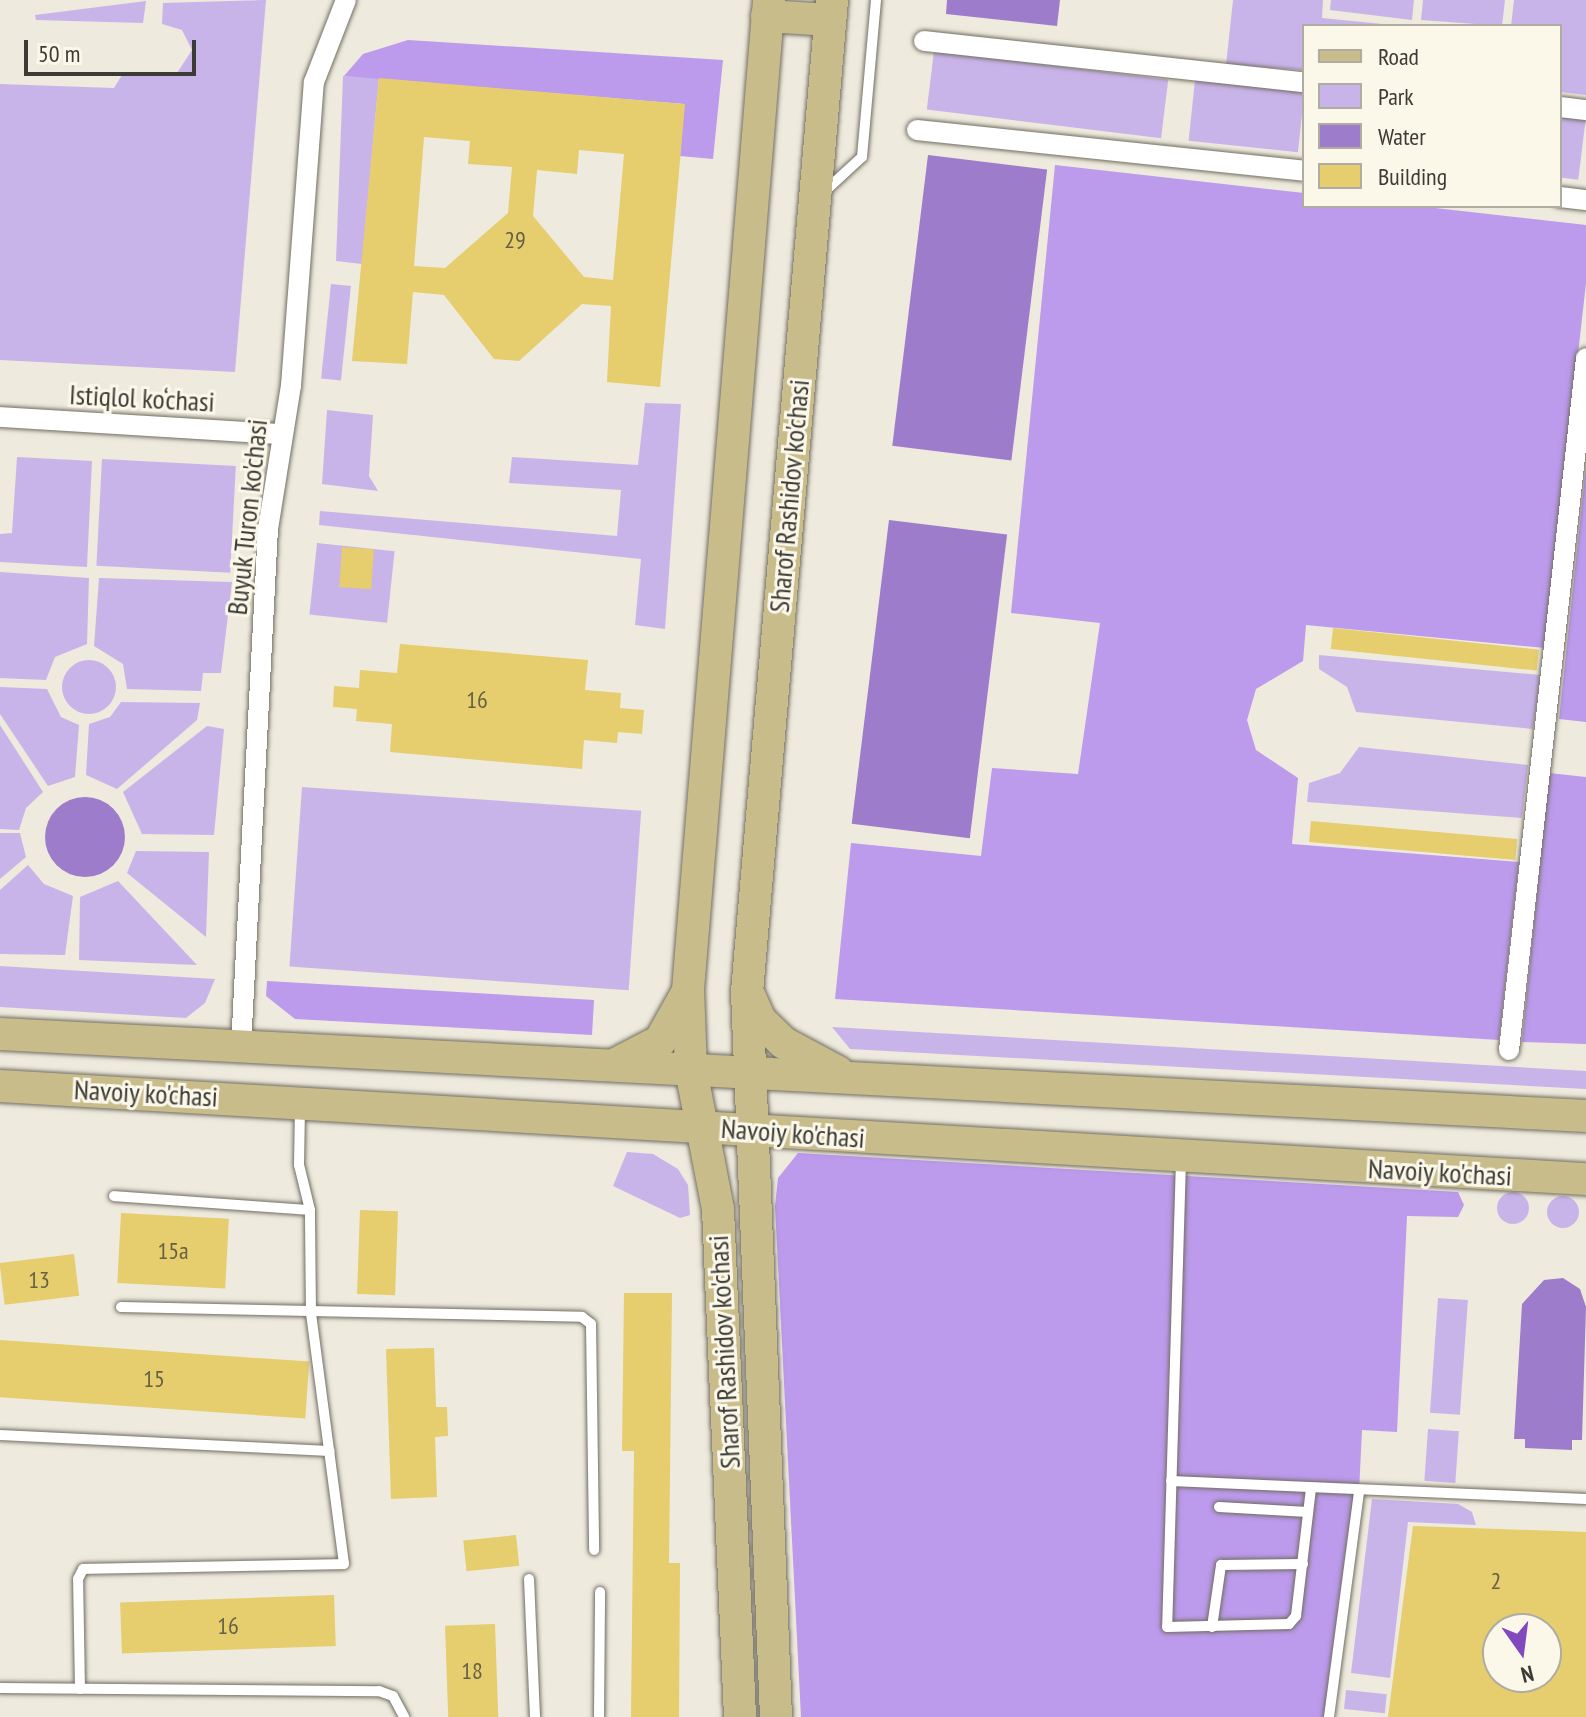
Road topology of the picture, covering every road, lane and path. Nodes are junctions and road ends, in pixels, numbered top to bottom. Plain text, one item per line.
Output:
1 (346, 0) edge
2 (876, 0) edge
3 (768, 8) edge
4 (831, 10) edge
5 (924, 41) dead end
6 (1302, 82) edge
7 (1562, 107) edge
8 (1586, 110) edge
9 (917, 130) dead end
10 (1302, 171) edge
11 (1562, 197) edge
12 (815, 200) junction
13 (1586, 200) edge
14 (1586, 358) edge
15 (0, 417) edge
16 (281, 434) junction
17 (688, 990) junction
18 (747, 992) junction
19 (0, 1034) edge
20 (241, 1047) junction
21 (1509, 1050) dead end
22 (610, 1066) junction
23 (691, 1070) junction
24 (750, 1073) junction
25 (859, 1079) junction
26 (0, 1086) edge
27 (300, 1100) junction
28 (1586, 1116) edge
29 (702, 1128) junction
30 (752, 1132) junction
31 (1181, 1158) junction
32 (1586, 1179) edge
33 (114, 1196) dead end
34 (310, 1210) junction
35 (121, 1307) dead end
36 (311, 1314) junction
37 (0, 1435) edge
38 (330, 1451) junction
39 (1171, 1481) junction
40 (1311, 1488) junction
41 (1359, 1492) junction
42 (1586, 1499) edge
43 (1219, 1507) dead end
44 (1308, 1512) junction
45 (594, 1550) dead end
46 (1303, 1564) junction
47 (529, 1579) dead end
48 (600, 1592) dead end
49 (1212, 1627) junction
50 (0, 1688) edge
51 (80, 1689) junction
52 (404, 1717) edge
53 (535, 1717) edge
54 (599, 1717) edge
55 (740, 1717) edge
56 (776, 1717) edge
57 (1329, 1717) edge

1 - 16 street, Buyuk Turon ko'chasi
2 - 12 lane
3 - 4 main road
3 - 17 main road, Sharof Rashidov ko'chasi
4 - 12 main road, Sharof Rashidov ko'chasi
5 - 6 street
7 - 8 street
9 - 10 street
11 - 13 street
12 - 18 main road, Sharof Rashidov ko'chasi
14 - 21 street
15 - 16 street, Istiqlol ko‘chasi
16 - 20 street, Buyuk Turon ko'chasi
17 - 22 main road, Sharof Rashidov ko'chasi
17 - 23 main road, Sharof Rashidov ko'chasi
18 - 24 main road, Sharof Rashidov ko'chasi
18 - 25 main road
19 - 20 main road, Navoiy ko'chasi
20 - 22 main road, Navoiy ko'chasi
22 - 23 main road, Navoiy ko'chasi
23 - 24 main road, Navoiy ko'chasi
23 - 29 main road, Sharof Rashidov ko'chasi
24 - 25 main road, Navoiy ko'chasi
24 - 29 main road
24 - 30 main road, Sharof Rashidov ko'chasi
25 - 28 main road, Navoiy ko'chasi
26 - 27 main road, Navoiy ko'chasi
27 - 29 main road, Navoiy ko'chasi
27 - 34 lane
29 - 30 main road, Navoiy ko'chasi
29 - 55 main road, Sharof Rashidov ko'chasi
30 - 31 main road, Navoiy ko'chasi
30 - 56 main road, Sharof Rashidov ko'chasi
31 - 32 main road, Navoiy ko'chasi
31 - 39 lane
33 - 34 lane
34 - 36 lane
35 - 36 lane
36 - 38 lane
36 - 45 lane
37 - 38 lane
38 - 51 lane
39 - 40 lane
39 - 49 lane
40 - 41 lane
40 - 44 lane
41 - 42 lane
41 - 57 lane
43 - 44 lane
44 - 46 lane
46 - 49 lane
46 - 49 lane
47 - 53 lane
48 - 54 lane
50 - 51 lane
51 - 52 lane

